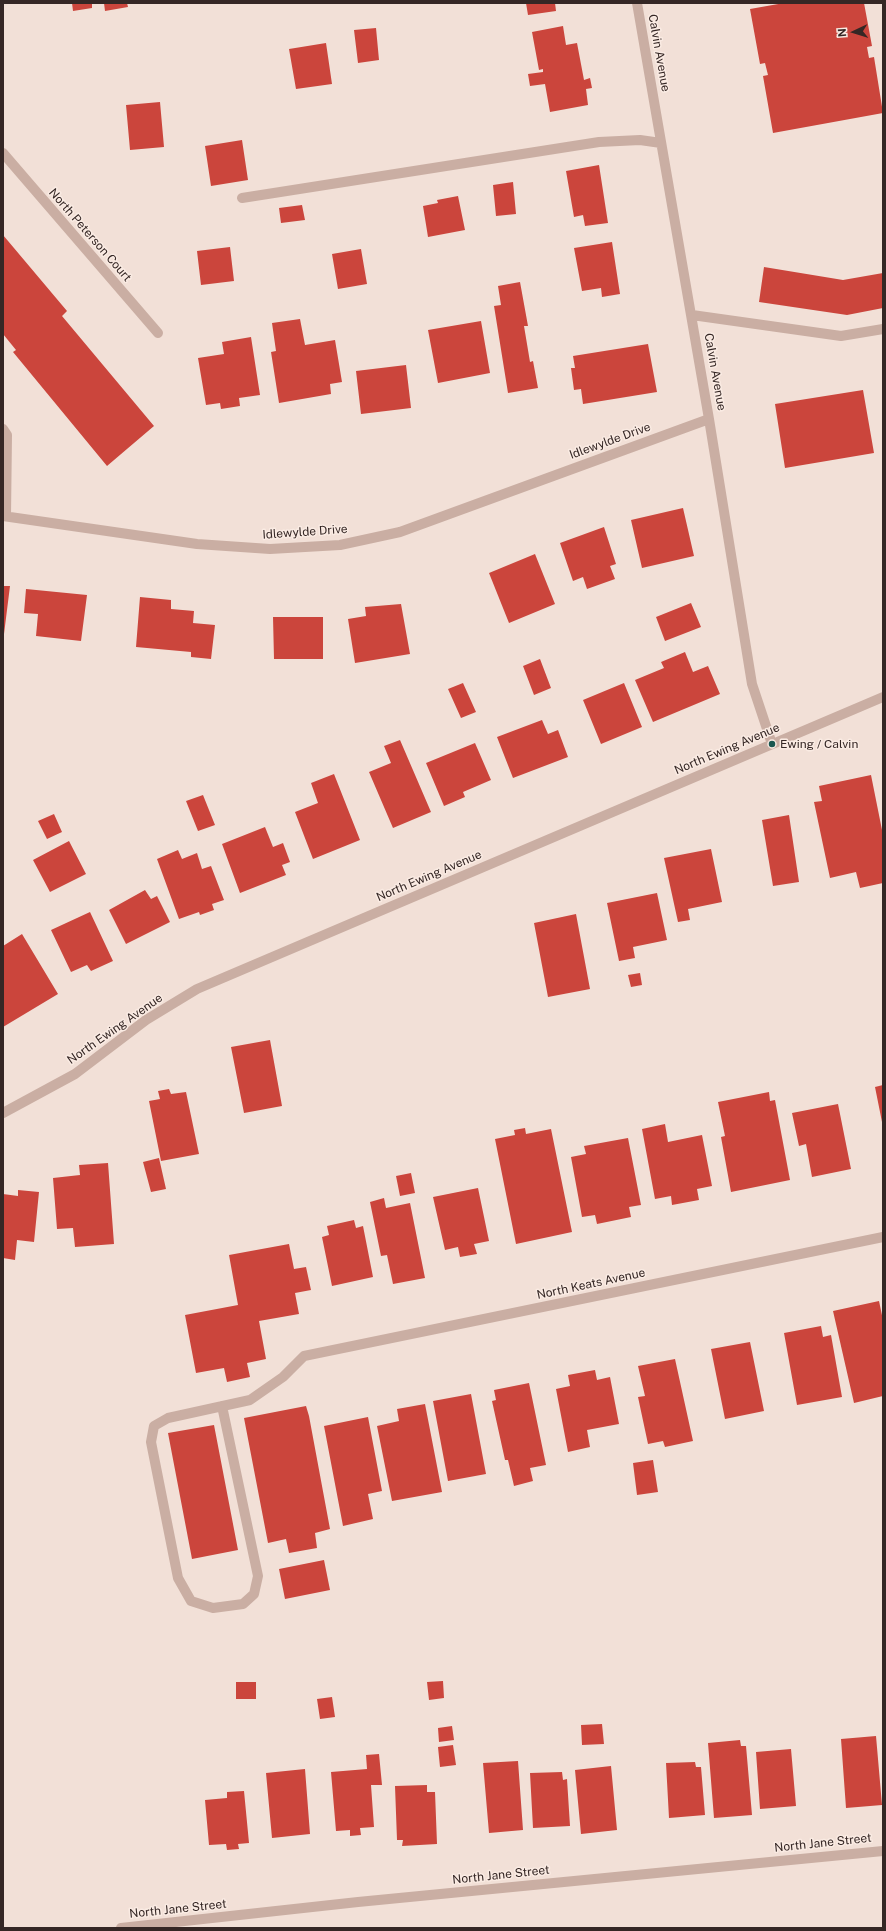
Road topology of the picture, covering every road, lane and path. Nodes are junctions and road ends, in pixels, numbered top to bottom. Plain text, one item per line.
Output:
1 (637, 3) edge
2 (661, 143) junction
3 (3, 153) edge
4 (242, 198) dead end
5 (692, 315) junction
6 (883, 329) edge
7 (158, 333) dead end
8 (709, 419) junction
9 (3, 429) edge
10 (4, 516) edge
11 (883, 697) edge
12 (772, 744) junction
13 (3, 1113) edge
14 (883, 1237) edge
15 (222, 1406) junction
16 (883, 1851) edge
17 (169, 1925) edge
18 (121, 1928) edge

1 - 2 street, Calvin Avenue
2 - 4 street
2 - 5 street, Calvin Avenue
3 - 7 street, North Peterson Court
5 - 6 street
5 - 8 street, Calvin Avenue
8 - 10 street, Idlewylde Drive
8 - 12 street, Calvin Avenue
9 - 10 street
11 - 12 street, North Ewing Avenue
12 - 13 street, North Ewing Avenue
14 - 15 street, North Keats Avenue
15 - 15 street
16 - 17 street, North Jane Street
17 - 18 street, North Jane Street

